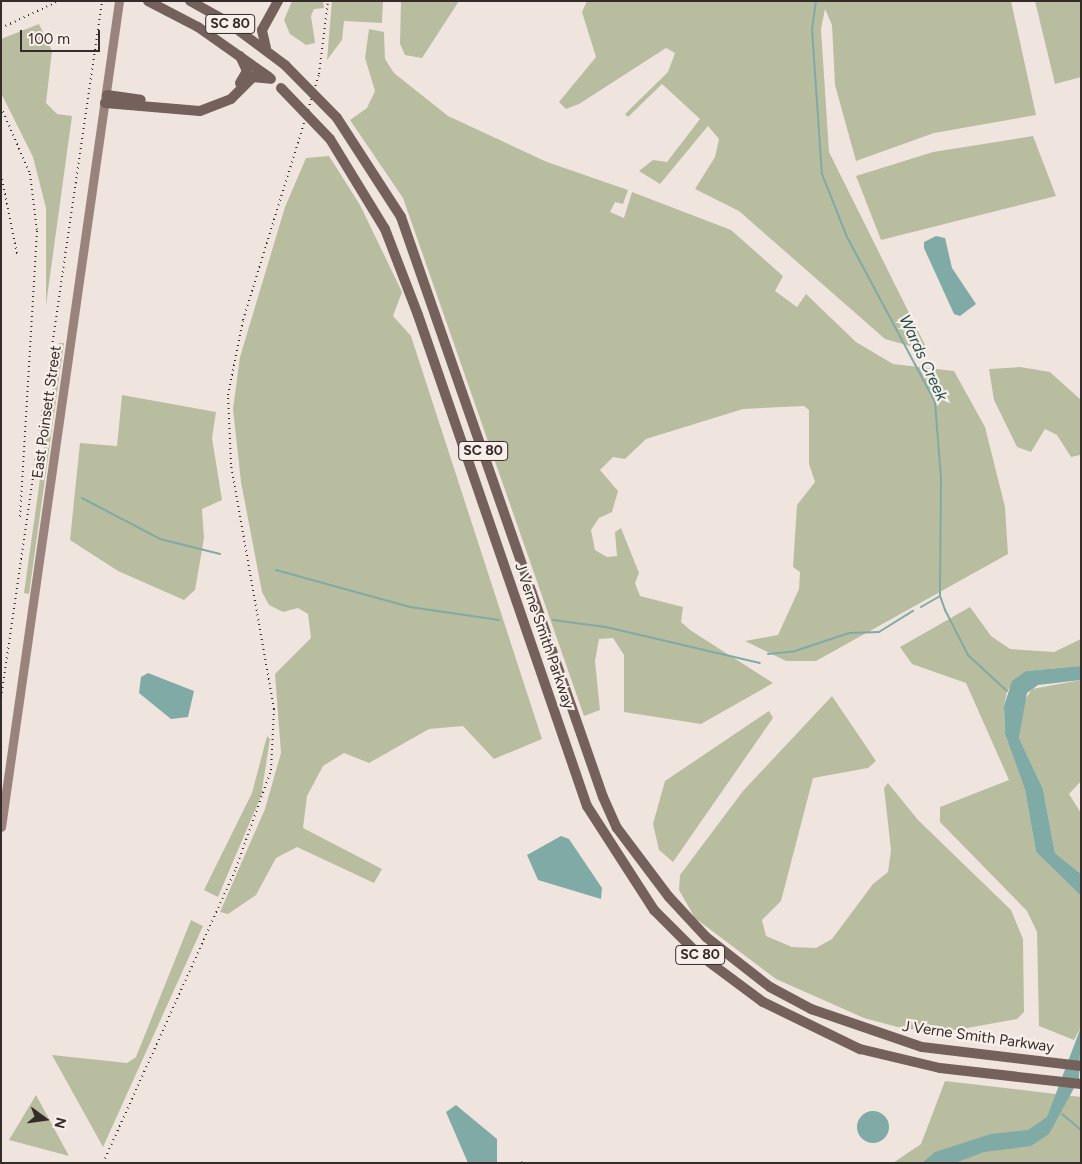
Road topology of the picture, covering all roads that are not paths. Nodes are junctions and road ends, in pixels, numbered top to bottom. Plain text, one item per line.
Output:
1 (119, 1) edge
2 (190, 1) edge
3 (273, 1) edge
4 (278, 1) edge
5 (151, 3) edge
6 (241, 32) junction
7 (268, 51) junction
8 (240, 56) junction
9 (271, 79) junction
10 (106, 99) junction
11 (1, 827) edge
12 (1081, 1066) edge
13 (1081, 1084) edge

1 - 10 main road, East Poinsett Street
2 - 6 main road, J Verne Smith Parkway / SC 80
3 - 6 main road
4 - 7 main road
5 - 8 main road, J Verne Smith Parkway / SC 80
6 - 7 main road, J Verne Smith Parkway / SC 80
7 - 12 main road, J Verne Smith Parkway / SC 80, bridge
8 - 9 main road, J Verne Smith Parkway / SC 80
8 - 10 main road
9 - 10 main road
9 - 13 main road, J Verne Smith Parkway / SC 80, bridge
10 - 11 main road, East Poinsett Street

